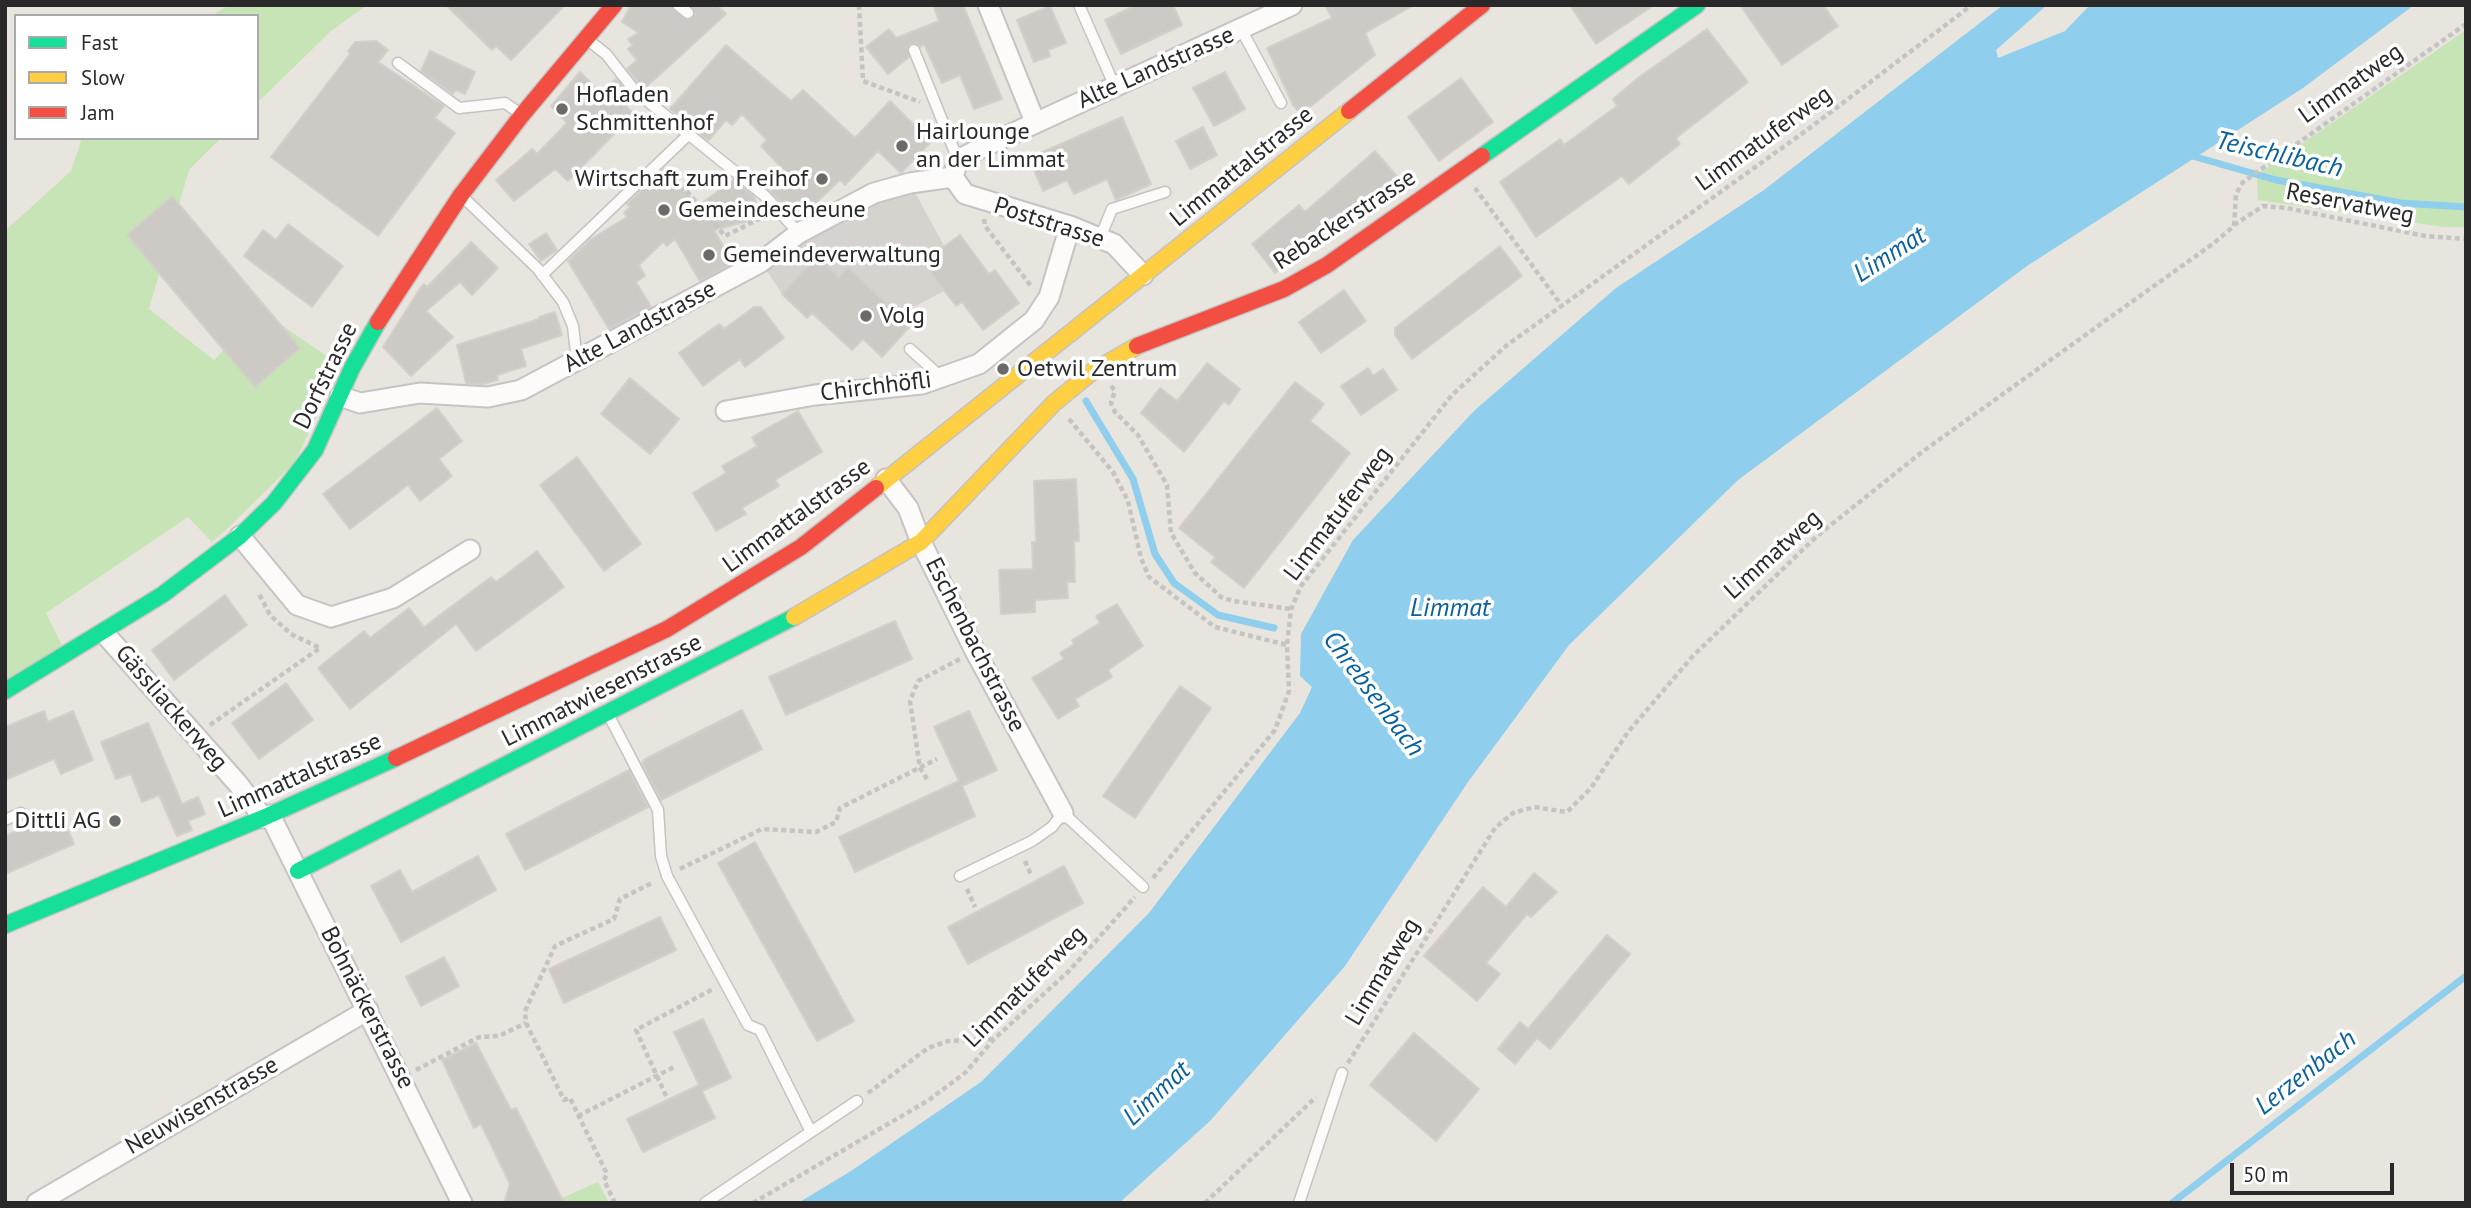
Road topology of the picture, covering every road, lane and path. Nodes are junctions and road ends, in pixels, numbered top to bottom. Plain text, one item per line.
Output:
1 (614, 5) edge
2 (678, 5) edge
3 (859, 5) edge
4 (988, 5) edge
5 (1079, 5) edge
6 (1292, 5) edge
7 (1482, 5) edge
8 (1697, 5) edge
9 (1972, 5) edge
10 (688, 13) dead end
11 (2466, 24) edge
12 (1241, 29) junction
13 (588, 40) junction
14 (914, 50) dead end
15 (398, 63) dead end
16 (1115, 87) junction
17 (1282, 103) dead end
18 (937, 105) junction
19 (522, 115) junction
20 (1035, 122) junction
21 (688, 135) junction
22 (660, 161) junction
23 (955, 168) junction
24 (1165, 192) dead end
25 (461, 195) junction
26 (1482, 197) dead end
27 (758, 207) dead end
28 (985, 226) dead end
29 (1070, 226) junction
30 (2234, 226) junction
31 (799, 233) junction
32 (1100, 238) junction
33 (2466, 239) edge
34 (542, 275) junction
35 (1143, 275) junction
36 (1034, 290) dead end
37 (1562, 306) junction
38 (910, 349) dead end
39 (577, 362) junction
40 (943, 379) junction
41 (1115, 391) dead end
42 (340, 396) junction
43 (726, 411) dead end
44 (1083, 435) dead end
45 (886, 479) junction
46 (240, 536) junction
47 (921, 541) junction
48 (471, 550) dead end
49 (254, 584) dead end
50 (1291, 609) junction
51 (104, 633) junction
52 (1287, 645) junction
53 (975, 651) junction
54 (5, 691) edge
55 (608, 714) junction
56 (195, 735) junction
57 (937, 759) dead end
58 (920, 768) junction
59 (927, 779) dead end
60 (21, 813) dead end
61 (1063, 813) junction
62 (266, 816) junction
63 (5, 820) edge
64 (298, 870) junction
65 (667, 876) junction
66 (960, 876) dead end
67 (974, 886) dead end
68 (1143, 887) junction
69 (975, 907) dead end
70 (5, 925) edge
71 (726, 981) junction
72 (368, 1010) junction
73 (527, 1023) junction
74 (994, 1039) junction
75 (676, 1066) dead end
76 (1342, 1073) junction
77 (656, 1076) junction
78 (402, 1077) junction
79 (666, 1096) dead end
80 (857, 1101) joint
81 (578, 1116) junction
82 (811, 1132) junction
83 (37, 1203) edge
84 (462, 1203) edge
85 (615, 1203) edge
86 (705, 1203) edge
87 (753, 1203) edge
88 (1205, 1203) edge
89 (1299, 1203) edge

1 - 13 street, Dorfstrasse
2 - 10 lane
3 - 18 path
4 - 20 street
5 - 16 lane
6 - 12 street, Alte Landstrasse
7 - 35 street, Limmattalstrasse
8 - 47 street, Rebackerstrasse
9 - 37 path, Limmatuferweg
11 - 30 path, Limmatweg
12 - 16 street, Alte Landstrasse
12 - 17 lane
13 - 19 street, Dorfstrasse
13 - 21 lane
14 - 18 lane
15 - 19 lane
16 - 20 street, Alte Landstrasse
18 - 23 lane
19 - 25 street, Dorfstrasse
20 - 23 street, Alte Landstrasse
21 - 22 lane
21 - 31 lane
22 - 27 path
22 - 34 lane
23 - 29 street, Poststrasse
23 - 31 street, Alte Landstrasse
24 - 32 lane
25 - 34 lane
25 - 42 street, Dorfstrasse
26 - 37 path
28 - 36 path
29 - 32 street, Poststrasse
29 - 40 street, Chirchhöfli
30 - 33 path, Reservatweg
30 - 76 path, Limmatweg
31 - 39 street, Alte Landstrasse
32 - 35 street, Poststrasse
34 - 39 lane
35 - 45 street, Limmattalstrasse
37 - 50 path, Limmatuferweg
38 - 40 lane
39 - 42 street, Alte Landstrasse
40 - 43 street, Chirchhöfli
41 - 50 path
42 - 46 street, Dorfstrasse
44 - 52 path
45 - 47 street, Eschenbachstrasse
45 - 62 street, Limmattalstrasse
46 - 48 street
46 - 51 street, Dorfstrasse
47 - 53 street, Eschenbachstrasse
47 - 55 street, Limmatwiesenstrasse
49 - 56 path
50 - 52 path, Limmatuferweg
51 - 54 street, Dorfstrasse
51 - 56 street, Gässliackerweg
52 - 68 path, Limmatuferweg
53 - 58 path
53 - 61 street, Eschenbachstrasse
55 - 64 street, Limmatwiesenstrasse
55 - 65 lane
56 - 62 street, Gässliackerweg
57 - 58 path
58 - 59 path
58 - 65 path
60 - 63 lane
61 - 66 lane
61 - 68 lane
62 - 64 street, Bohnäckerstrasse
62 - 70 street, Limmattalstrasse
64 - 72 street, Bohnäckerstrasse
65 - 71 lane
65 - 73 path
67 - 69 path
68 - 74 path, Limmatuferweg
71 - 77 path
71 - 82 lane
72 - 78 street, Bohnäckerstrasse
72 - 83 street, Neuwisenstrasse
73 - 78 path
73 - 81 path
74 - 80 path
74 - 87 path, Limmatuferweg
75 - 77 path
76 - 88 path, Limmatweg
76 - 89 lane
77 - 79 path
77 - 81 path
78 - 84 street, Bohnäckerstrasse
80 - 82 lane
81 - 85 path
82 - 86 lane

